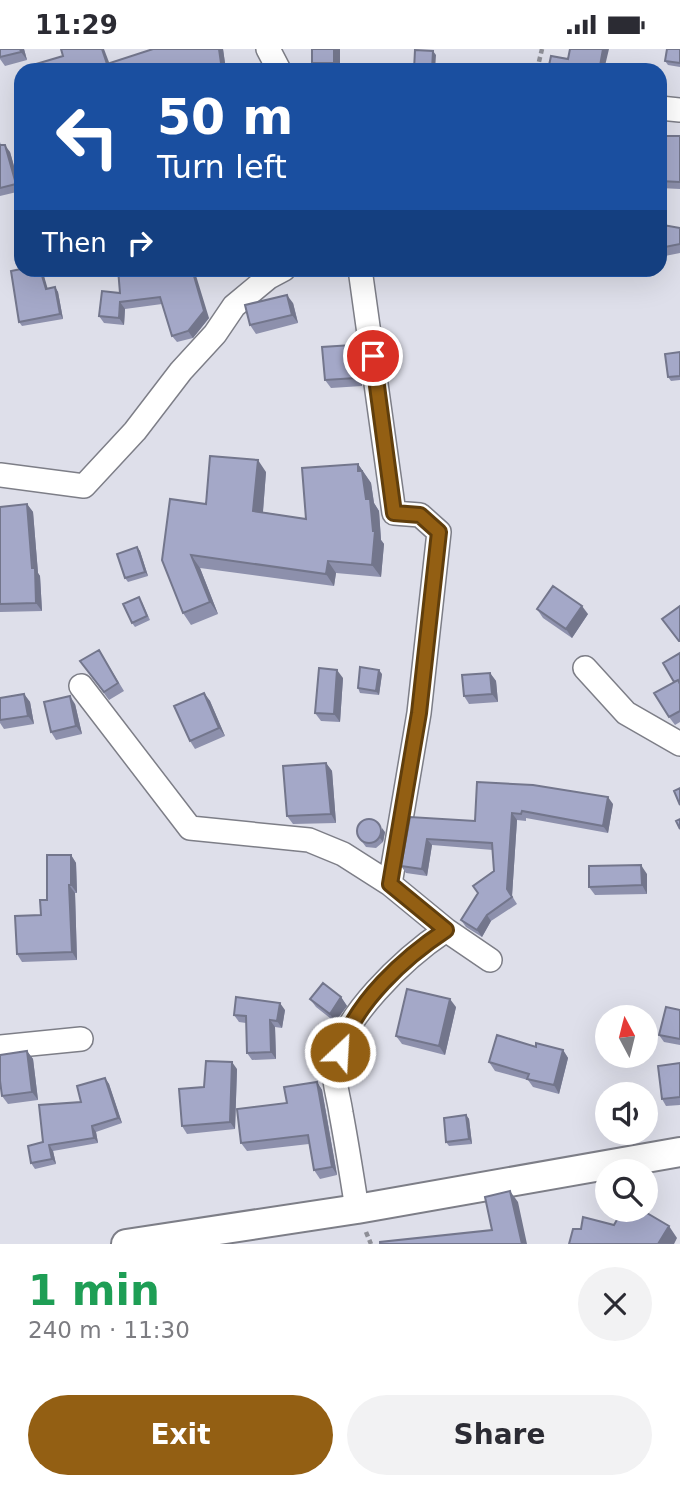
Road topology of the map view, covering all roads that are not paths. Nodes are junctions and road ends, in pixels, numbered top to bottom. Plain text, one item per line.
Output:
1 (269, 277) edge
2 (361, 277) edge
3 (0, 475) edge
4 (585, 668) dead end
5 (81, 686) dead end
6 (680, 744) edge
7 (390, 884) junction
8 (446, 930) junction
9 (490, 960) dead end
10 (81, 1039) dead end
11 (0, 1047) edge
12 (680, 1152) edge
13 (357, 1209) junction
14 (126, 1244) edge

1 - 3 street
2 - 7 street
4 - 6 street
5 - 7 street
7 - 8 street
8 - 9 street
8 - 13 street
10 - 11 street
12 - 13 street
13 - 14 street

